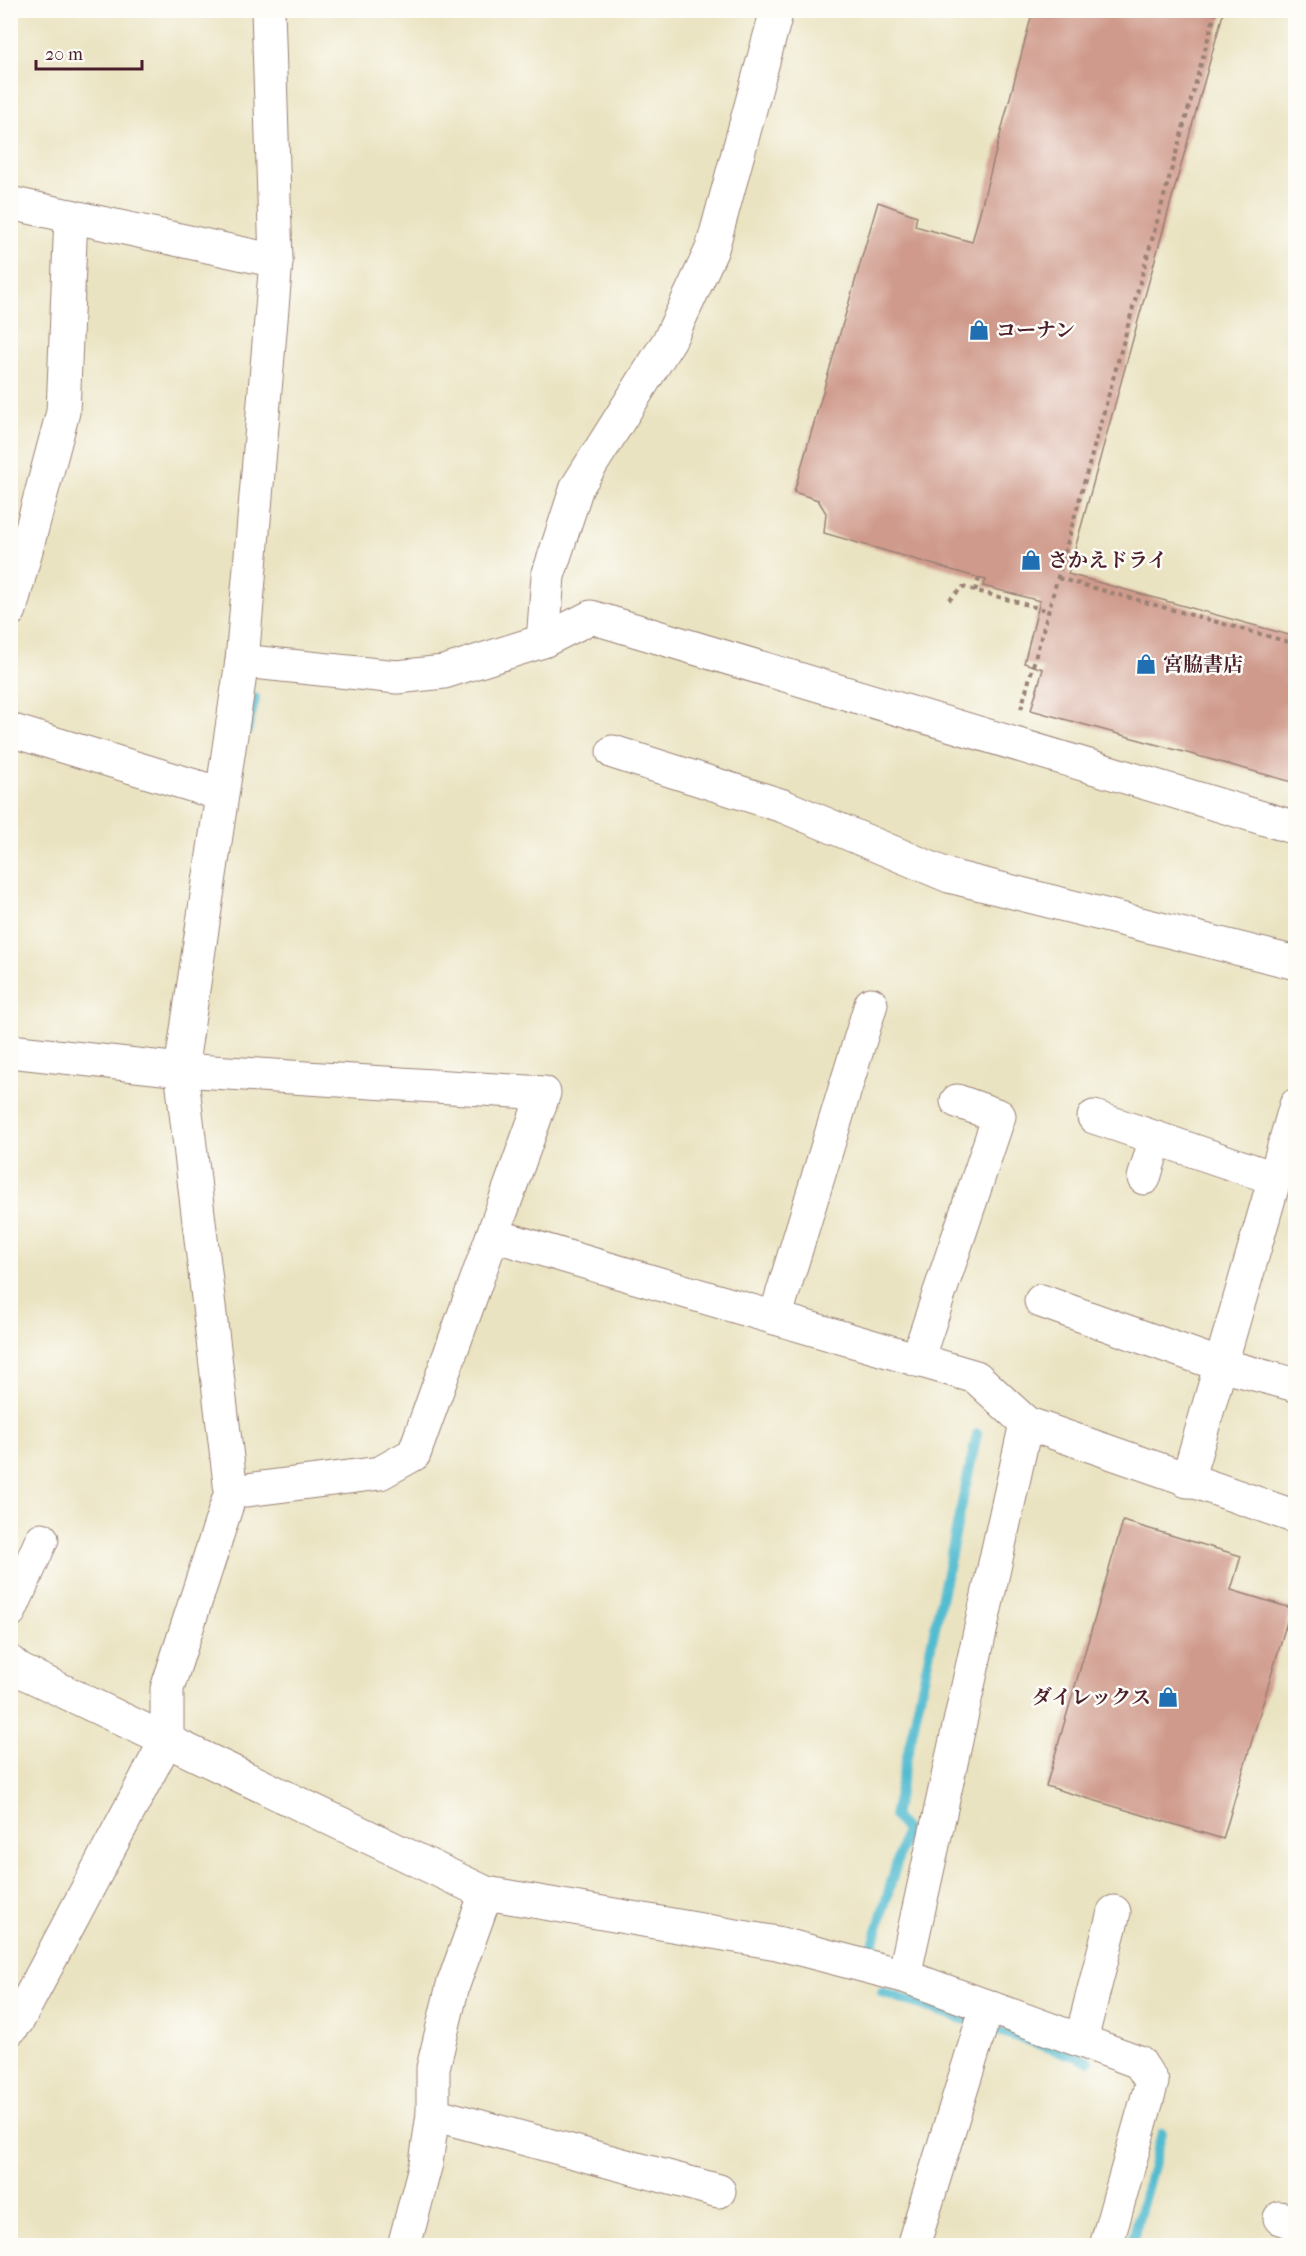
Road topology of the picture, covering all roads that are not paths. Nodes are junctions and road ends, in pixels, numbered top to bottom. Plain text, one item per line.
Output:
1 (268, 10) edge
2 (777, 10) edge
3 (10, 203) edge
4 (71, 216) junction
5 (276, 261) junction
6 (10, 610) edge
7 (543, 641) junction
8 (242, 661) junction
9 (10, 730) edge
10 (613, 752) dead end
11 (221, 794) junction
12 (1296, 828) edge
13 (1296, 963) edge
14 (871, 1004) dead end
15 (10, 1051) edge
16 (181, 1070) junction
17 (957, 1101) dead end
18 (1296, 1105) edge
19 (1095, 1117) dead end
20 (1156, 1138) junction
21 (1144, 1178) dead end
22 (1274, 1178) junction
23 (493, 1235) junction
24 (1041, 1301) dead end
25 (775, 1318) junction
26 (917, 1360) junction
27 (1221, 1365) junction
28 (1296, 1385) edge
29 (1026, 1423) junction
30 (1187, 1480) junction
31 (231, 1492) junction
32 (1296, 1517) edge
33 (42, 1539) dead end
34 (10, 1611) edge
35 (10, 1662) edge
36 (167, 1740) junction
37 (486, 1893) junction
38 (1114, 1912) dead end
39 (904, 1976) junction
40 (983, 2019) junction
41 (10, 2029) edge
42 (1081, 2040) junction
43 (433, 2114) junction
44 (719, 2191) dead end
45 (404, 2246) edge
46 (913, 2246) edge
47 (1106, 2246) edge

1 - 5 street
2 - 7 street
3 - 4 street
4 - 5 street
4 - 6 street
5 - 8 street
7 - 8 street
7 - 12 street
8 - 11 street
9 - 11 street
10 - 13 street
11 - 16 street
14 - 25 street
15 - 16 street
16 - 23 street
16 - 31 street
17 - 26 street
18 - 22 street
19 - 20 street
20 - 21 street
20 - 22 street
22 - 27 street
23 - 25 street
23 - 31 street
24 - 27 street
25 - 26 street
26 - 29 street
27 - 28 street
27 - 30 street
29 - 30 street
29 - 39 street
30 - 32 street
31 - 36 street
33 - 34 street
35 - 36 street
36 - 37 street
36 - 41 street
37 - 39 street
37 - 43 street
38 - 42 street
39 - 40 street
40 - 42 street
40 - 46 street
42 - 47 street
43 - 44 street
43 - 45 street

